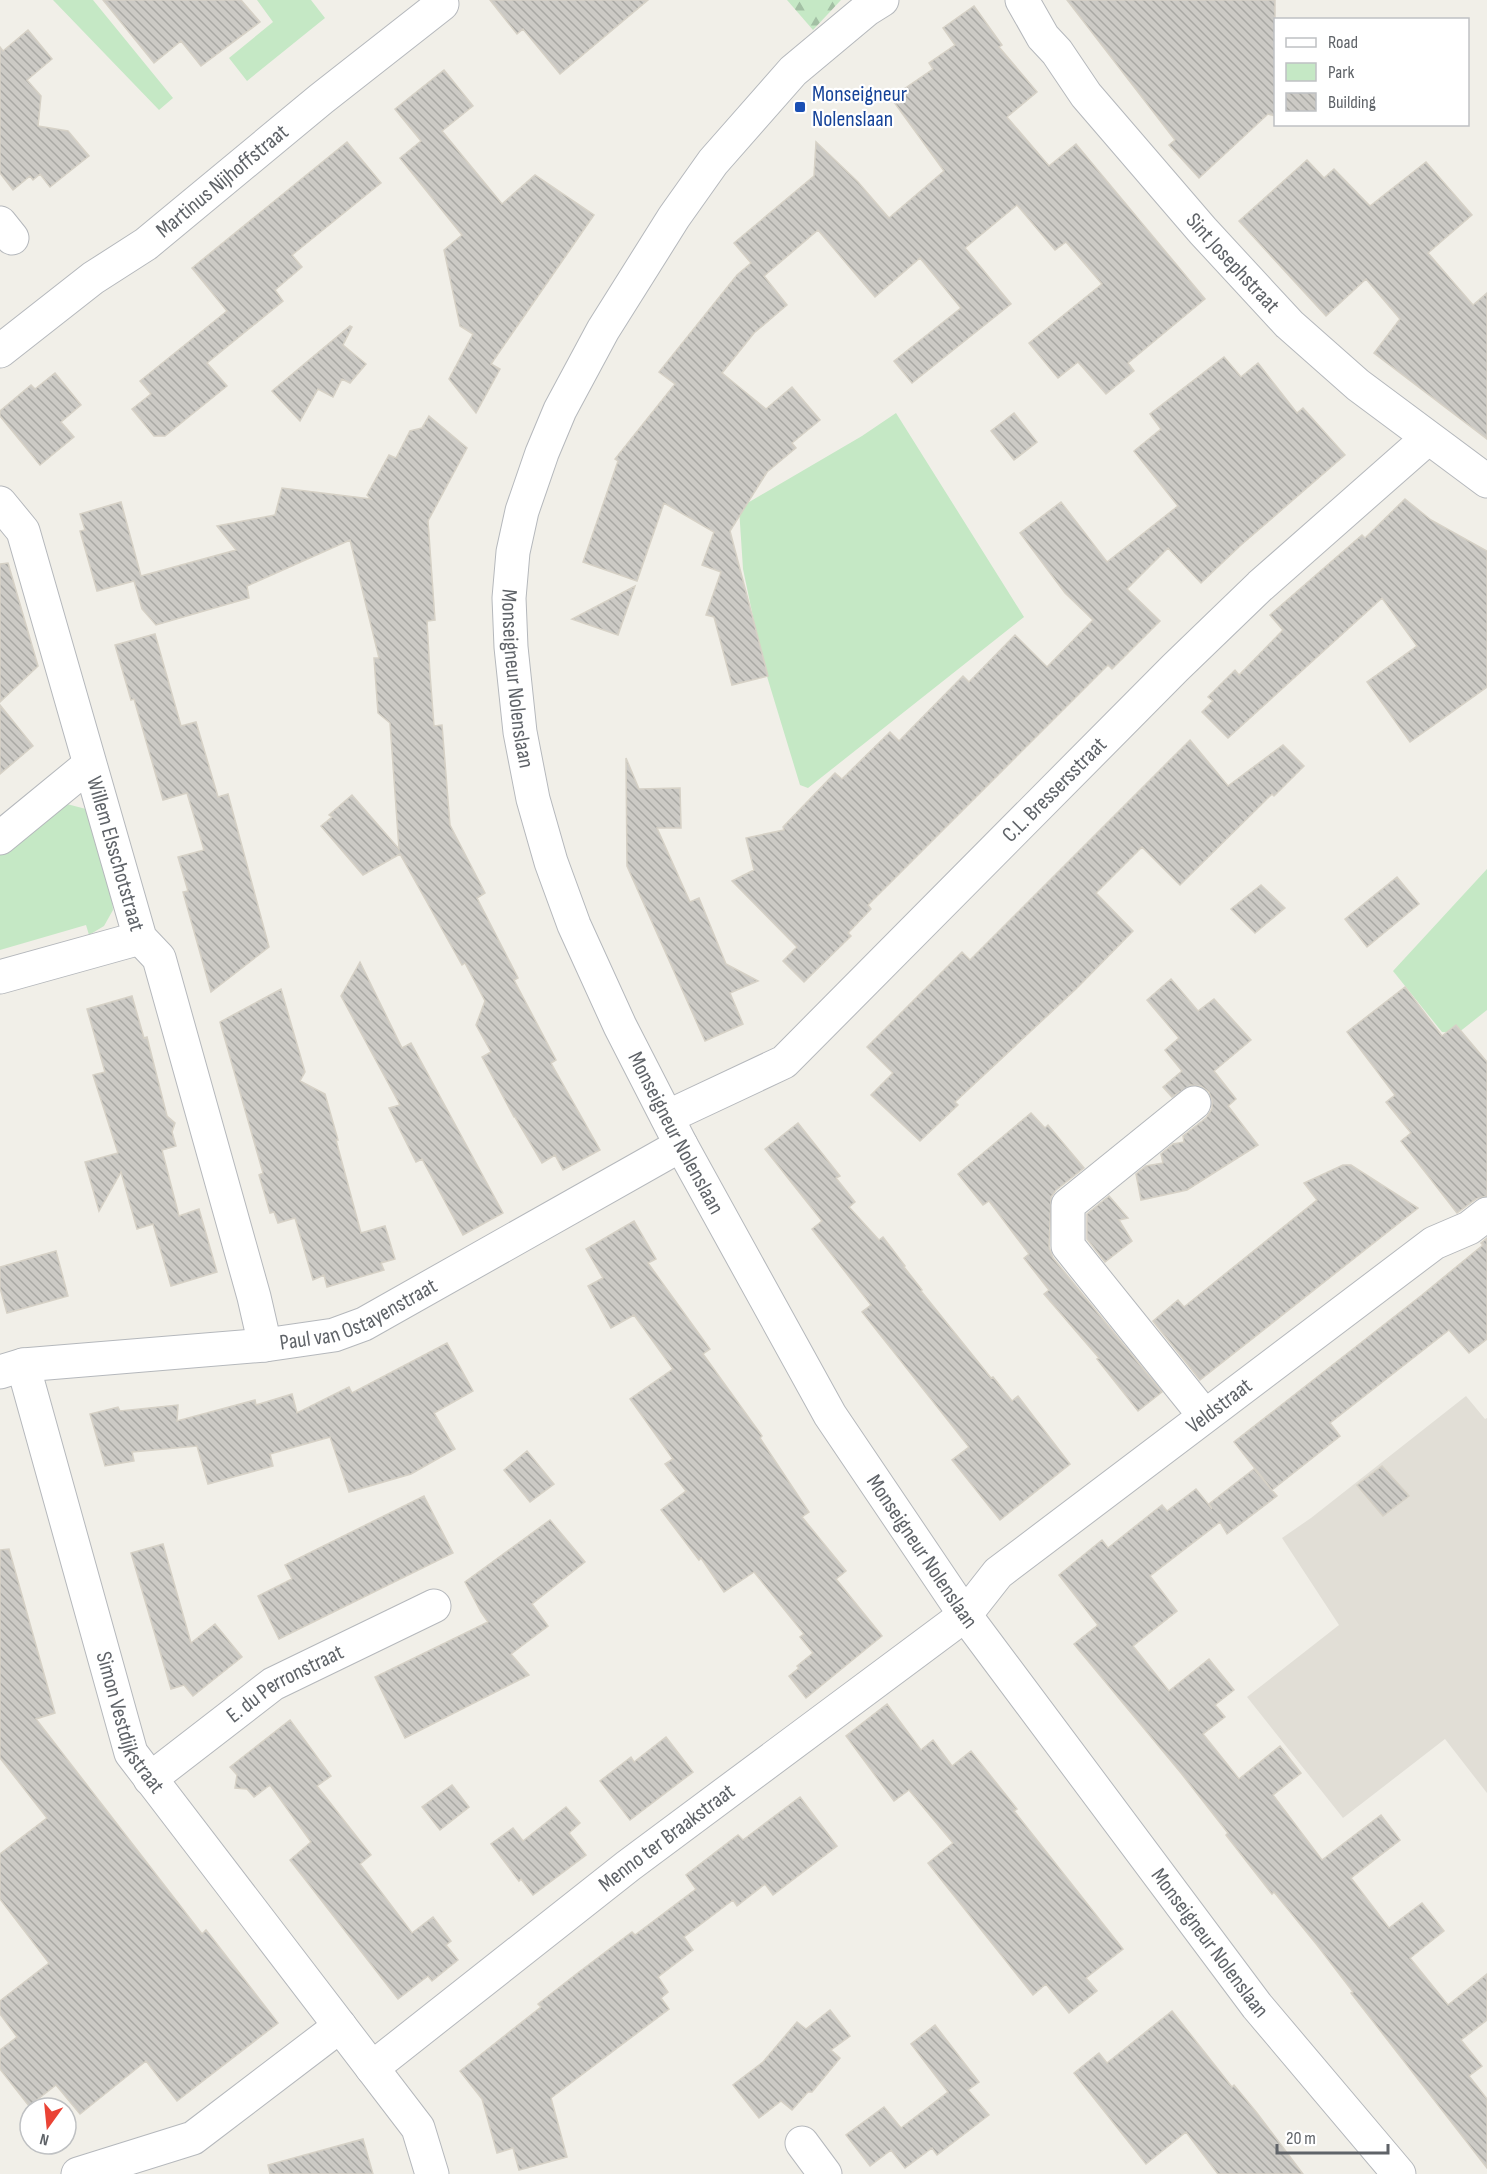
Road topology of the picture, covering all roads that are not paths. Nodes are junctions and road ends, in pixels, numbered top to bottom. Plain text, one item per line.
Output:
1 (1022, 0) edge
2 (873, 3) edge
3 (442, 4) dead end
4 (0, 351) edge
5 (1428, 438) junction
6 (1487, 481) edge
7 (0, 503) edge
8 (89, 765) junction
9 (0, 838) edge
10 (140, 938) junction
11 (0, 977) edge
12 (1194, 1103) dead end
13 (674, 1131) junction
14 (1487, 1214) edge
15 (265, 1345) junction
16 (11, 1369) edge
17 (1204, 1415) junction
18 (435, 1606) dead end
19 (965, 1615) junction
20 (150, 1779) junction
21 (340, 2026) junction
22 (372, 2068) junction
23 (802, 2143) dead end
24 (78, 2174) edge
25 (432, 2174) edge
26 (825, 2174) edge
27 (1399, 2174) edge

1 - 5 street, Sint Josephstraat
2 - 13 street, Monseigneur Nolenslaan
3 - 4 street, Martinus Nijhoffstraat
5 - 6 street, Sint Josephstraat
5 - 13 street, C.L. Bressersstraat
7 - 8 street, Willem Elsschotstraat
8 - 9 street
8 - 10 street, Willem Elsschotstraat
10 - 11 street
10 - 15 street, Willem Elsschotstraat
12 - 17 street
13 - 15 street, Paul van Ostayenstraat
13 - 19 street, Monseigneur Nolenslaan
14 - 17 street, Veldstraat
15 - 16 street, Paul van Ostayenstraat
16 - 20 street, Simon Vestdijkstraat
17 - 19 street, Veldstraat
18 - 20 street, E. du Perronstraat
19 - 22 street, Menno ter Braakstraat
19 - 27 street, Monseigneur Nolenslaan
20 - 21 street, Simon Vestdijkstraat
21 - 22 street, Simon Vestdijkstraat
21 - 24 street
22 - 25 street, Simon Vestdijkstraat
23 - 26 street

